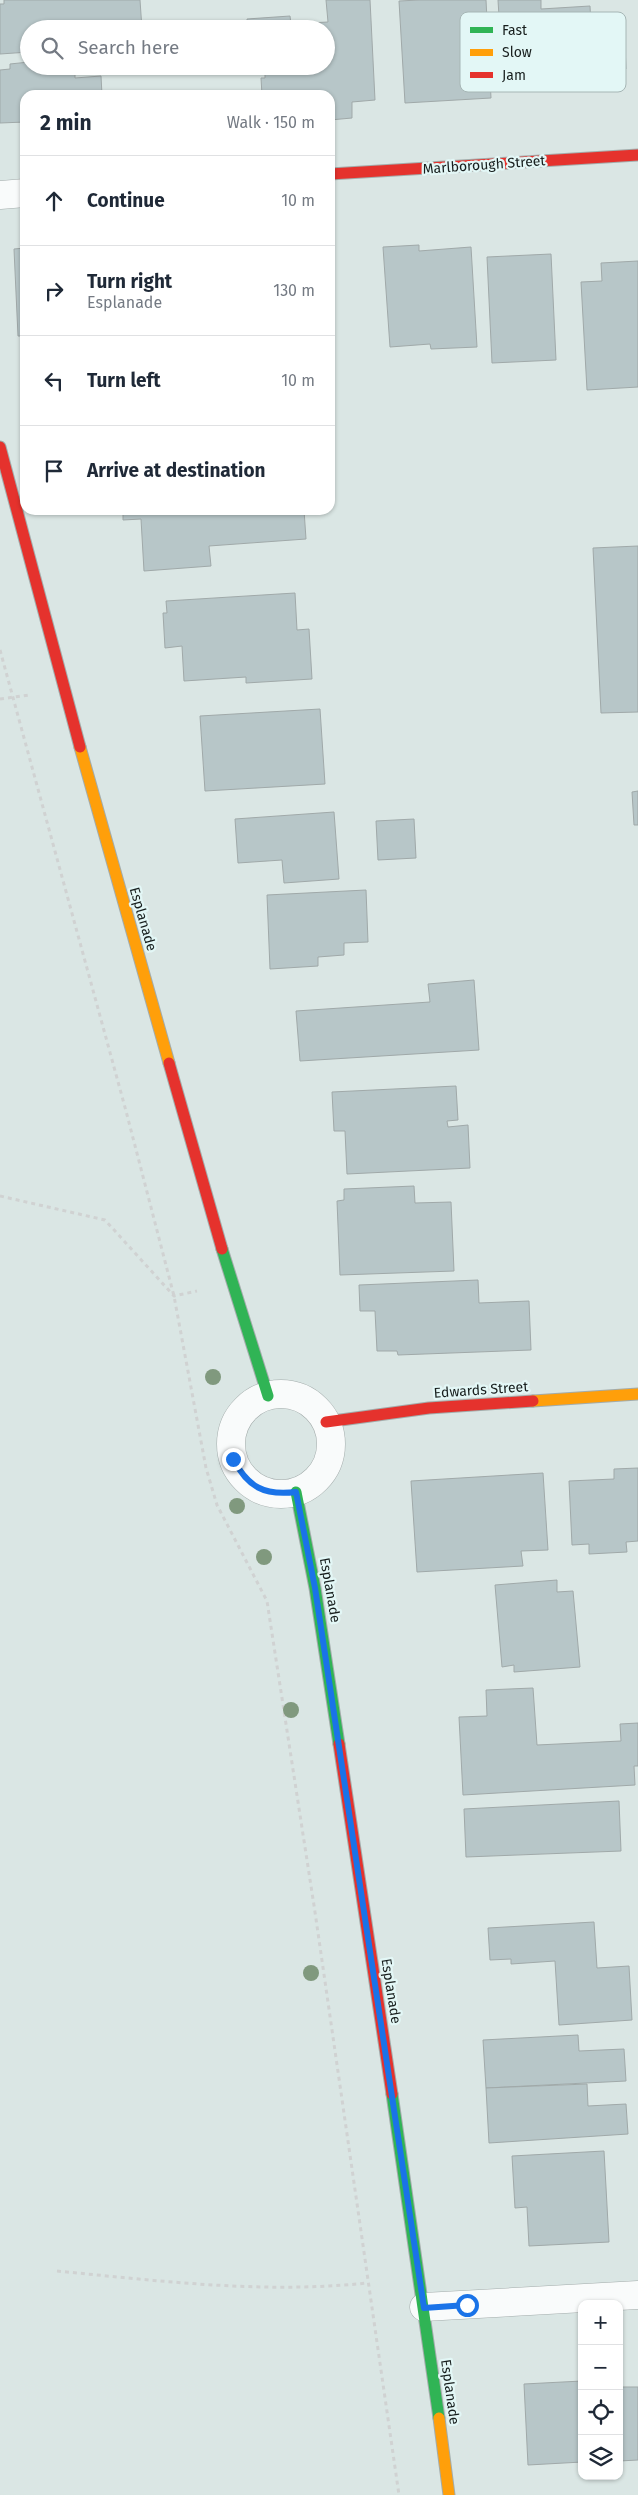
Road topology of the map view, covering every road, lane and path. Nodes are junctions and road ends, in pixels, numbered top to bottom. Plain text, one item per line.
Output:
1 (638, 155) edge
2 (335, 174) edge
3 (20, 193) edge
4 (0, 195) edge
5 (0, 447) edge
6 (0, 650) edge
7 (0, 1196) edge
8 (232, 1283) junction
9 (174, 1296) junction
10 (638, 1394) edge
11 (268, 1396) junction
12 (326, 1422) junction
13 (296, 1492) junction
14 (57, 2271) dead end
15 (368, 2283) junction
16 (638, 2295) edge
17 (424, 2308) junction
18 (399, 2495) edge
19 (449, 2495) edge

1 - 2 street, Marlborough Street
3 - 4 street
5 - 8 street, Esplanade
6 - 9 path
7 - 9 path
8 - 9 path
8 - 11 street, Esplanade
9 - 15 path
10 - 12 street, Edwards Street
11 - 12 street
11 - 13 street
12 - 13 street
13 - 17 street, Esplanade
14 - 15 path
15 - 18 path
16 - 17 street
17 - 19 street, Esplanade

